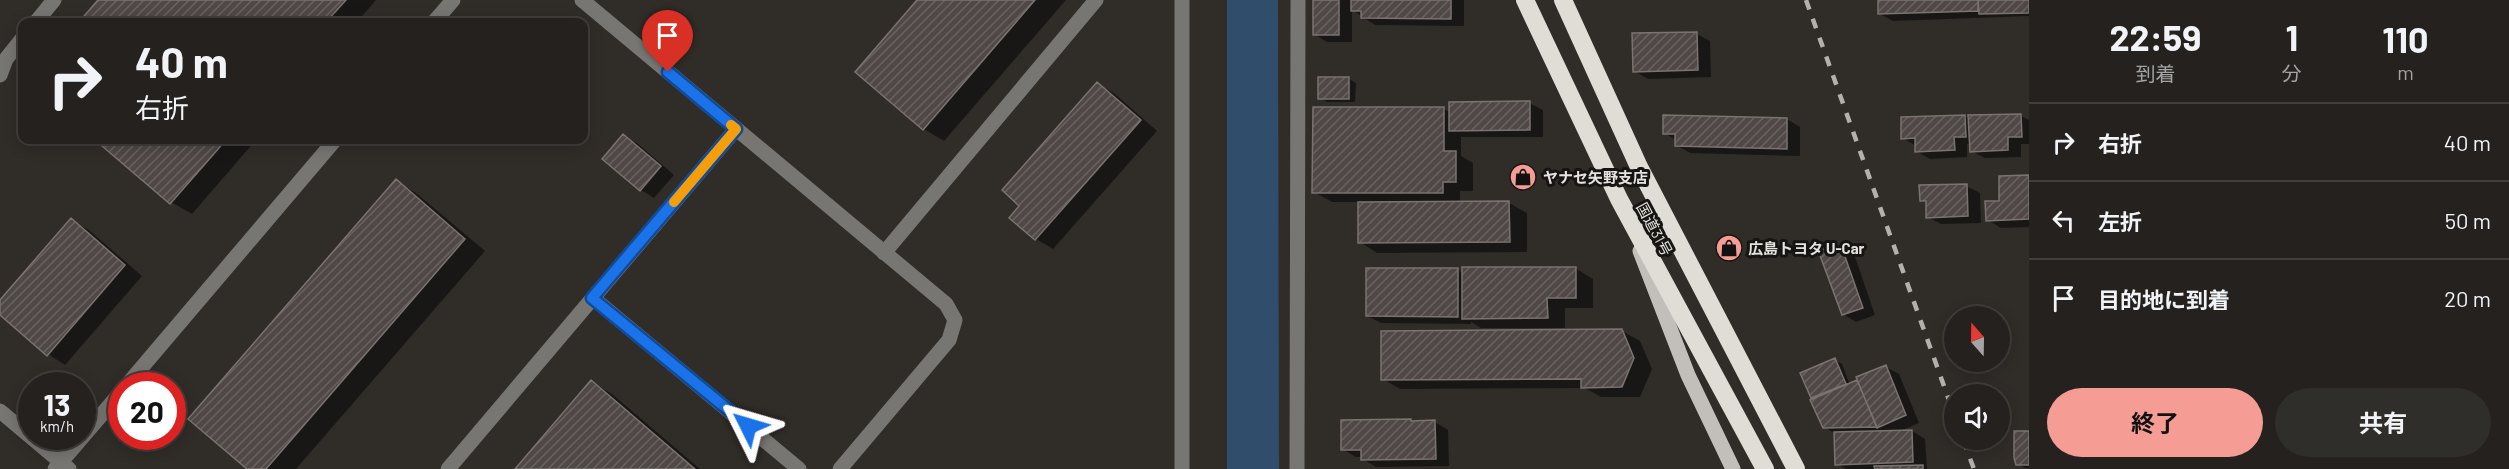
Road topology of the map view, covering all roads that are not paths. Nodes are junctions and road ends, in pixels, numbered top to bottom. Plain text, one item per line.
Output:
1 (54, 0) edge
2 (453, 0) edge
3 (582, 0) edge
4 (1096, 0) edge
5 (1182, 0) edge
6 (1298, 0) edge
7 (1525, 0) edge
8 (1563, 0) edge
9 (39, 18) edge
10 (437, 18) edge
11 (18, 44) edge
12 (0, 75) edge
13 (736, 129) junction
14 (331, 144) edge
15 (1619, 199) junction
16 (884, 253) junction
17 (592, 298) junction
18 (138, 372) edge
19 (108, 409) edge
20 (0, 411) edge
21 (62, 467) edge
22 (447, 469) edge
23 (800, 469) edge
24 (840, 469) edge
25 (1182, 469) edge
26 (1297, 469) edge
27 (1733, 469) edge
28 (1765, 469) edge
29 (1796, 469) edge

1 - 9 street
2 - 10 street
3 - 13 street
4 - 16 street
5 - 25 street
6 - 26 street
7 - 15 highway, 国道31号
8 - 29 highway, 国道31号
11 - 12 street
13 - 16 street
13 - 17 street
14 - 18 street
15 - 27 main road
15 - 28 highway, 国道31号
16 - 24 street
17 - 22 street
17 - 23 street
19 - 21 street
20 - 21 street

